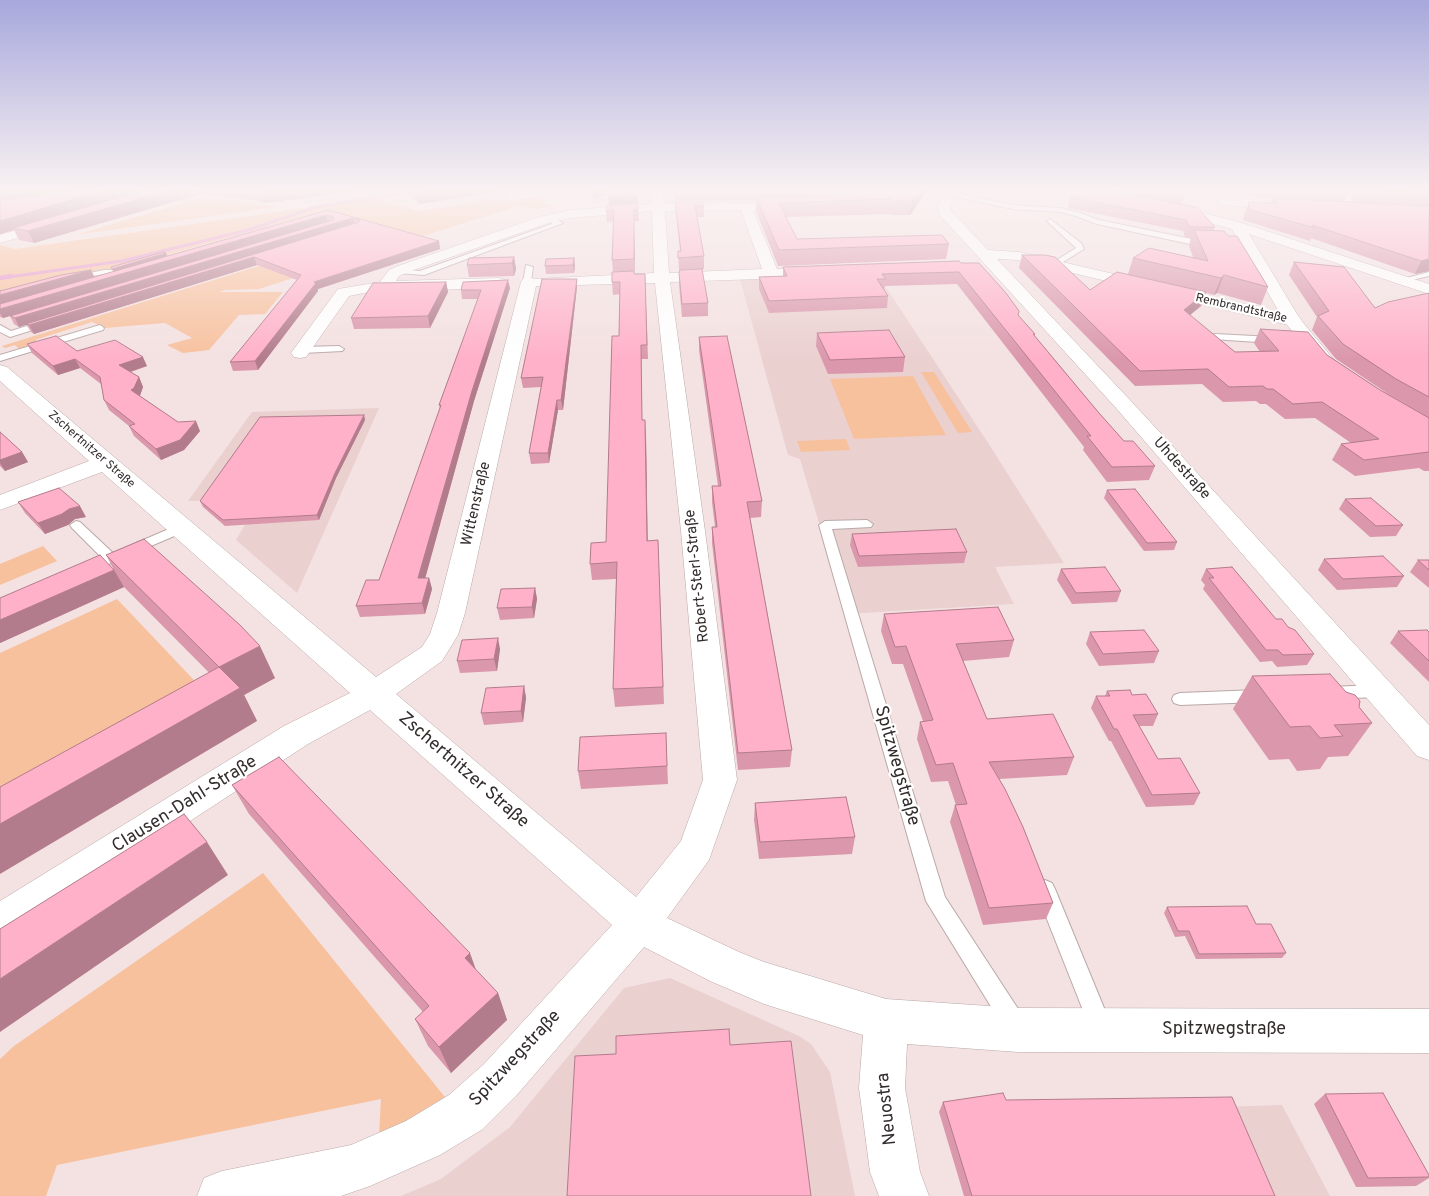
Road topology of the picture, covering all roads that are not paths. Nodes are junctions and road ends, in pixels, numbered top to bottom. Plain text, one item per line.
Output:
1 (468, 247) edge
2 (660, 247) edge
3 (761, 247) edge
4 (973, 247) edge
5 (1079, 247) edge
6 (1246, 247) edge
7 (1300, 247) edge
8 (984, 261) junction
9 (1055, 265) junction
10 (837, 271) edge
11 (130, 273) edge
12 (772, 274) junction
13 (1429, 274) edge
14 (121, 275) junction
15 (529, 277) junction
16 (662, 277) junction
17 (65, 279) edge
18 (1403, 280) junction
19 (102, 281) edge
20 (384, 286) junction
21 (1429, 288) edge
22 (56, 320) edge
23 (10, 321) edge
24 (1293, 321) junction
25 (0, 324) edge
26 (0, 328) edge
27 (100, 328) dead end
28 (1216, 337) edge
29 (1296, 341) junction
30 (339, 349) dead end
31 (302, 351) joint
32 (0, 358) edge
33 (0, 371) edge
34 (1340, 372) edge
35 (106, 462) junction
36 (0, 503) edge
37 (868, 524) dead end
38 (76, 525) dead end
39 (182, 528) junction
40 (111, 559) junction
41 (77, 574) edge
42 (1379, 691) junction
43 (374, 694) junction
44 (1309, 694) edge
45 (1270, 695) edge
46 (1180, 699) dead end
47 (1429, 747) edge
48 (1040, 876) edge
49 (0, 923) edge
50 (640, 924) junction
51 (764, 983) joint
52 (886, 1021) junction
53 (1018, 1030) junction
54 (1102, 1030) junction
55 (1429, 1031) edge
56 (222, 1196) edge
57 (904, 1196) edge

1 - 20 street
2 - 16 street, Robert-Sterl-Straße
3 - 12 street
4 - 8 street, Uhdestraße
5 - 9 lane
6 - 24 street
7 - 18 street
8 - 9 street, Rembrandtstraße
8 - 42 street, Uhdestraße
9 - 24 street, Rembrandtstraße
10 - 12 street
11 - 14 lane
12 - 16 street
13 - 18 lane
14 - 17 lane
14 - 19 lane
15 - 16 street
15 - 20 street
15 - 43 street, Wittenstraße
16 - 50 street, Robert-Sterl-Straße
18 - 21 street
20 - 31 street
22 - 26 lane
23 - 25 lane
24 - 29 street
27 - 32 lane
28 - 29 lane
29 - 34 street
30 - 31 lane
33 - 35 street, Zschertnitzer Straße
35 - 36 street
35 - 39 street, Zschertnitzer Straße
37 - 53 lane, Spitzwegstraße
38 - 40 lane
39 - 40 lane
39 - 43 street, Zschertnitzer Straße
40 - 41 lane
42 - 44 lane
42 - 47 street, Uhdestraße
43 - 49 street, Clausen-Dahl-Straße
43 - 50 street, Zschertnitzer Straße
45 - 46 lane
48 - 54 lane
50 - 51 street, Zschertnitzer Straße
50 - 56 street, Spitzwegstraße
51 - 52 street, Spitzwegstraße
52 - 53 street, Spitzwegstraße
52 - 57 street, Neuostra
53 - 54 street, Spitzwegstraße
54 - 55 street, Spitzwegstraße

